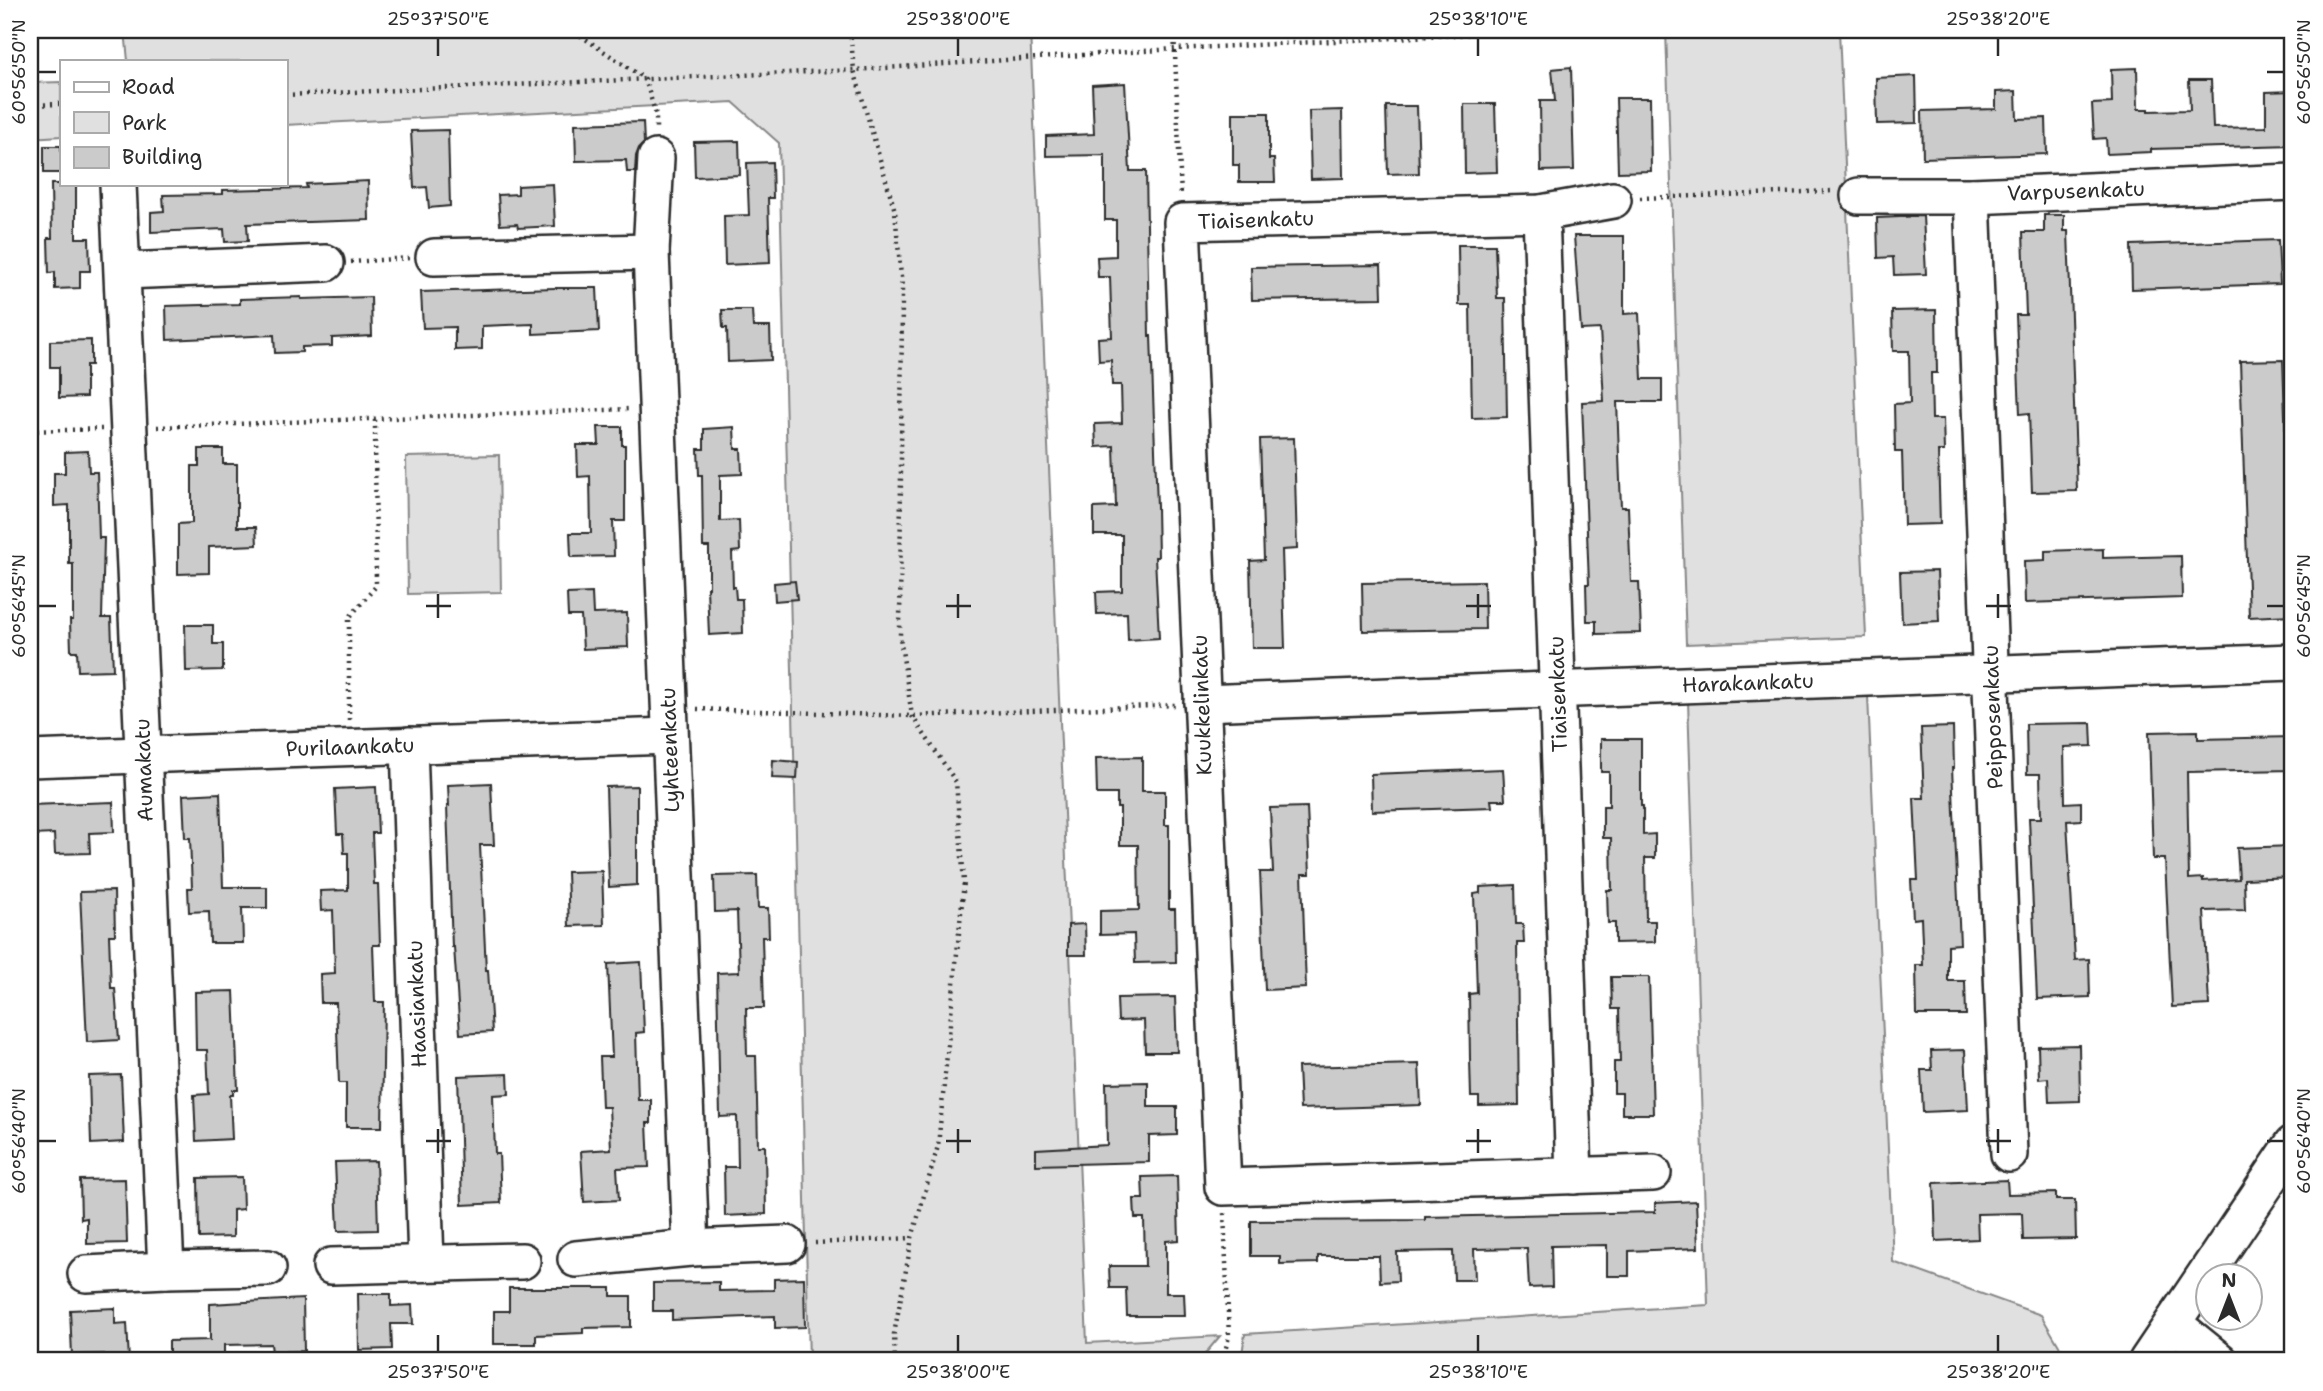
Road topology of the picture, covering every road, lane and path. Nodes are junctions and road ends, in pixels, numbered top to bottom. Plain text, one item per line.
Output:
1 (576, 30) edge
2 (850, 30) edge
3 (1174, 30) edge
4 (1552, 30) edge
5 (1175, 49) junction
6 (854, 70) junction
7 (645, 79) junction
8 (287, 95) edge
9 (60, 104) edge
10 (30, 105) edge
11 (656, 158) joint
12 (2293, 182) edge
13 (118, 186) edge
14 (1858, 196) joint
15 (1972, 196) junction
16 (1613, 200) joint
17 (1541, 213) junction
18 (1182, 222) junction
19 (651, 252) junction
20 (434, 257) joint
21 (326, 263) joint
22 (123, 271) junction
23 (657, 408) junction
24 (375, 419) junction
25 (130, 429) junction
26 (30, 431) edge
27 (2293, 662) edge
28 (1992, 674) junction
29 (1558, 690) junction
30 (1202, 703) junction
31 (912, 716) junction
32 (336, 721) dead end
33 (669, 722) junction
34 (408, 745) junction
35 (144, 756) junction
36 (30, 759) edge
37 (2293, 1143) edge
38 (2009, 1154) dead end
39 (1653, 1173) dead end
40 (1574, 1176) junction
41 (1223, 1187) junction
42 (912, 1238) junction
43 (787, 1244) joint
44 (691, 1248) junction
45 (576, 1259) dead end
46 (522, 1261) dead end
47 (426, 1263) junction
48 (331, 1266) dead end
49 (268, 1268) dead end
50 (166, 1270) junction
51 (86, 1275) dead end
52 (2172, 1323) junction
53 (895, 1361) edge
54 (1222, 1361) edge
55 (2147, 1361) edge
56 (2220, 1361) edge

1 - 7 path
2 - 6 path
3 - 5 path
4 - 5 path
5 - 6 path
5 - 18 path
6 - 7 path
6 - 31 path
7 - 8 path
7 - 11 path
9 - 10 path
11 - 19 street, Lyhteenkatu
12 - 15 street, Varpusenkatu
13 - 22 street, Aumakatu
14 - 15 street, Varpusenkatu
14 - 16 path
15 - 28 street, Peipposenkatu
16 - 17 street, Tiaisenkatu
17 - 18 street, Tiaisenkatu
17 - 29 street, Tiaisenkatu
18 - 30 street, Kuukkelinkatu
19 - 20 street
19 - 23 street, Lyhteenkatu
20 - 21 path
21 - 22 street
22 - 25 street, Aumakatu
23 - 24 path
23 - 33 street, Lyhteenkatu
24 - 25 path
24 - 32 path
25 - 26 path
25 - 35 street, Aumakatu
27 - 28 street, Harakankatu
28 - 29 street, Harakankatu
28 - 38 street, Peipposenkatu
29 - 30 street, Harakankatu
29 - 40 street, Tiaisenkatu
30 - 31 path
30 - 41 street, Kuukkelinkatu
31 - 33 path
31 - 42 path
33 - 34 street, Purilaankatu
33 - 44 street, Lyhteenkatu
34 - 35 street, Purilaankatu
34 - 47 street, Haasiankatu
35 - 36 street, Purilaankatu
35 - 50 street, Aumakatu
37 - 52 street
39 - 40 street
40 - 41 street
41 - 54 path
42 - 43 path
42 - 53 path
43 - 44 street
44 - 45 street
46 - 47 street
47 - 48 street
49 - 50 street
50 - 51 street
52 - 55 street
52 - 56 street

